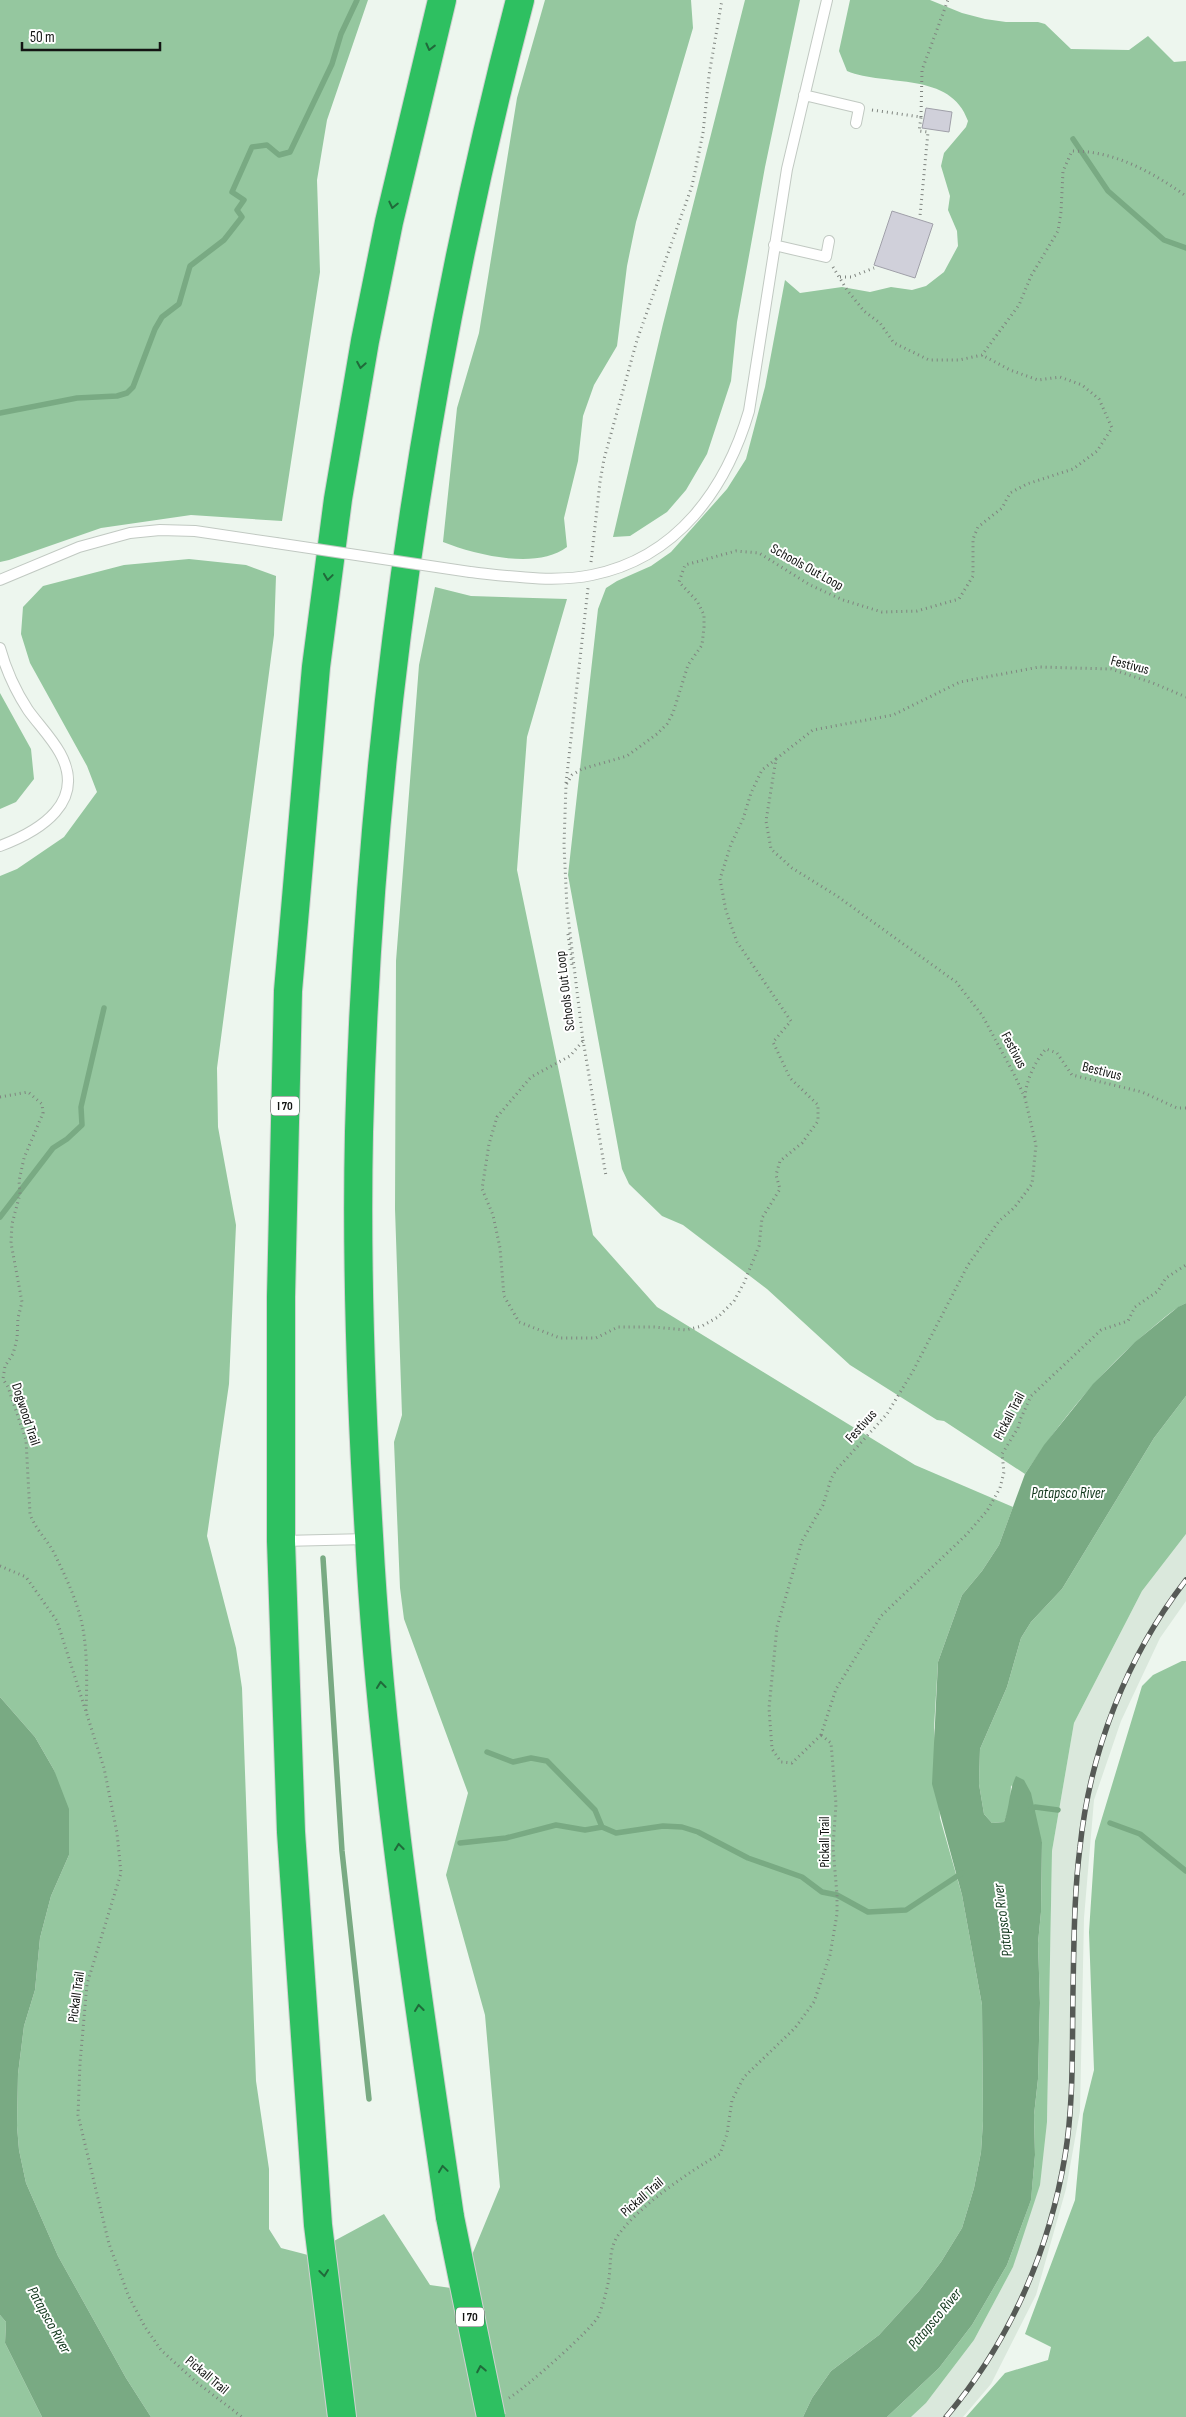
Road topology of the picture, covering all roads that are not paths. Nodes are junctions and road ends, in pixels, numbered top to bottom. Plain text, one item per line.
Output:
1 (442, 0) edge
2 (520, 0) edge
3 (827, 0) edge
4 (804, 95) junction
5 (856, 123) dead end
6 (829, 242) dead end
7 (774, 245) junction
8 (0, 580) edge
9 (0, 648) edge
10 (0, 846) edge
11 (369, 1539) junction
12 (281, 1541) junction
13 (497, 2409) edge
14 (342, 2417) edge

1 -> 12 highway, I 70
2 - 11 highway, I 70
3 - 4 lane
4 - 5 lane
4 - 7 lane
6 - 7 lane
7 - 8 lane, bridge
9 - 10 lane
11 - 12 lane
13 -> 11 highway, I 70, bridge
12 -> 14 highway, I 70

